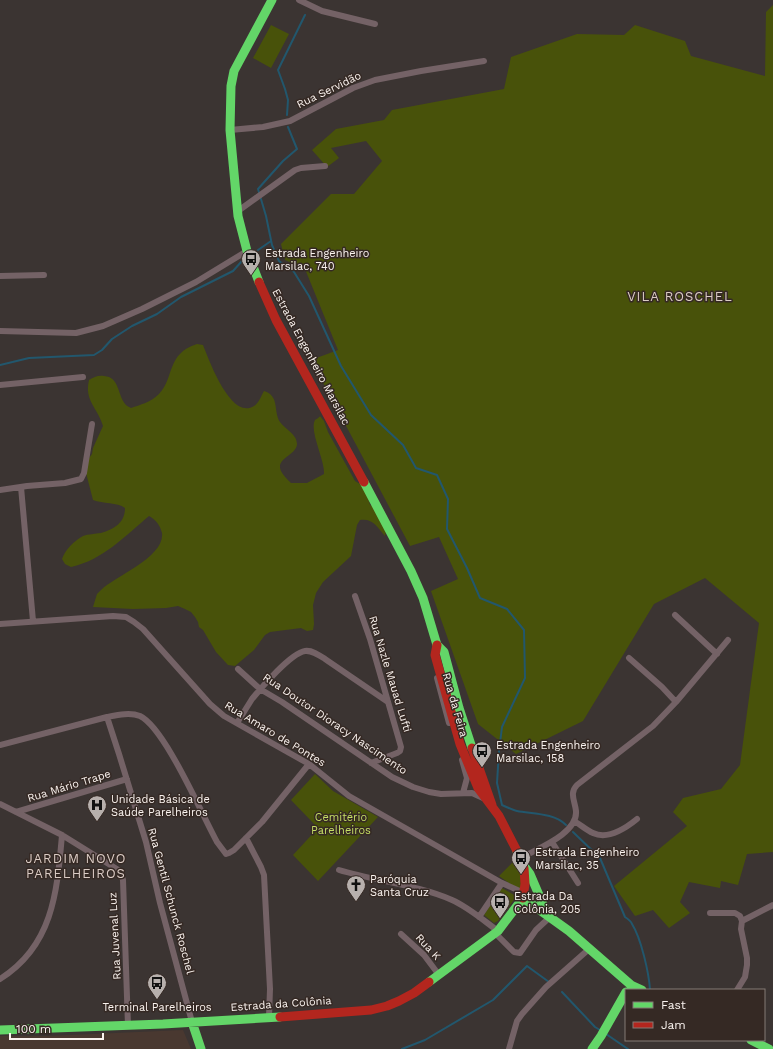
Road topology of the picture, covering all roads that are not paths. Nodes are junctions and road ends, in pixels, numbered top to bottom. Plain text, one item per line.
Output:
1 (272, 0) edge
2 (299, 0) edge
3 (375, 24) dead end
4 (484, 61) dead end
5 (230, 130) junction
6 (325, 166) dead end
7 (238, 211) junction
8 (247, 251) junction
9 (44, 275) dead end
10 (0, 276) edge
11 (0, 331) edge
12 (83, 377) dead end
13 (0, 385) edge
14 (92, 424) dead end
15 (21, 487) junction
16 (0, 490) edge
17 (355, 596) dead end
18 (675, 615) dead end
19 (33, 621) junction
20 (0, 624) edge
21 (728, 640) dead end
22 (436, 642) junction
23 (717, 654) junction
24 (630, 658) dead end
25 (238, 668) dead end
26 (260, 689) junction
27 (388, 702) junction
28 (676, 702) junction
29 (107, 717) junction
30 (237, 723) junction
31 (0, 745) edge
32 (370, 763) junction
33 (309, 764) junction
34 (469, 774) junction
35 (483, 778) junction
36 (127, 779) junction
37 (475, 791) junction
38 (463, 793) junction
39 (0, 804) edge
40 (492, 805) junction
41 (16, 812) junction
42 (637, 819) dead end
43 (574, 821) junction
44 (62, 836) junction
45 (246, 838) junction
46 (552, 842) junction
47 (522, 862) junction
48 (339, 870) dead end
49 (502, 883) junction
50 (578, 884) dead end
51 (524, 895) junction
52 (773, 905) edge
53 (710, 913) dead end
54 (548, 914) junction
55 (479, 917) junction
56 (742, 921) junction
57 (496, 932) junction
58 (401, 934) dead end
59 (589, 949) junction
60 (439, 975) junction
61 (0, 979) edge
62 (628, 989) edge
63 (738, 989) edge
64 (625, 994) edge
65 (269, 1017) junction
66 (128, 1022) junction
67 (192, 1022) junction
68 (0, 1030) edge
69 (753, 1041) edge
70 (201, 1049) edge
71 (509, 1049) edge
72 (592, 1049) edge
73 (769, 1049) edge

1 - 5 main road, Estrada Engenheiro Marsilac
2 - 3 street
4 - 5 street, Rua Servidão
5 - 7 main road, Estrada Engenheiro Marsilac
6 - 7 street
7 - 8 main road, Estrada Engenheiro Marsilac
8 - 11 street
8 - 22 main road, Estrada Engenheiro Marsilac
9 - 10 street
12 - 13 street
14 - 15 street
15 - 16 street
15 - 19 street
17 - 27 street, Rua Nazle Mauad Lufti
18 - 23 street
19 - 20 street, Rua Amaro de Pontes
19 - 30 street, Rua Amaro de Pontes
21 - 23 street
22 - 34 main road, Estrada Engenheiro Marsilac
22 - 35 main road, Estrada Engenheiro Marsilac
23 - 28 street
24 - 28 street
25 - 26 street, Rua Doutor Dioracy Nascimento
26 - 27 street
26 - 30 street
26 - 32 street, Rua Doutor Dioracy Nascimento
27 - 32 street, Rua Nazle Mauad Lufti
28 - 43 street
29 - 31 street
29 - 36 street, Rua Gentil Schunck Roschel
29 - 45 street
30 - 33 street, Rua Amaro de Pontes
32 - 38 street, Rua Doutor Dioracy Nascimento
33 - 45 street
33 - 49 street, Rua Amaro de Pontes
34 - 35 main road
34 - 37 main road, Estrada Engenheiro Marsilac
34 - 38 street
35 - 37 main road
35 - 40 main road, Estrada Engenheiro Marsilac
36 - 41 street, Rua Mário Trape
36 - 67 street, Rua Gentil Schunck Roschel
37 - 38 street, Rua Doutor Dioracy Nascimento
37 - 40 main road, Estrada Engenheiro Marsilac
39 - 41 street, Rua Juvenal Luz
40 - 47 main road, Estrada Engenheiro Marsilac
41 - 44 street, Rua Juvenal Luz
42 - 43 street
43 - 46 street
44 - 61 street
44 - 66 street, Rua Juvenal Luz
45 - 65 street
46 - 47 street
46 - 50 street
47 - 51 main road, Estrada Engenheiro Marsilac
47 - 54 main road, Estrada Engenheiro Marsilac
48 - 55 street
49 - 51 street, Rua Amaro de Pontes
49 - 55 street
51 - 54 main road
51 - 57 main road, Estrada da Colônia
52 - 56 street
53 - 56 street
54 - 57 street
54 - 59 main road
55 - 57 street
56 - 63 street
57 - 60 main road, Estrada da Colônia
58 - 60 street, Rua K
59 - 62 main road
59 - 71 street
60 - 65 main road, Estrada da Colônia
64 - 72 main road
65 - 67 main road, Estrada da Colônia
66 - 67 main road, Estrada da Colônia
66 - 68 main road, Estrada da Colônia
67 - 70 main road
69 - 73 main road

